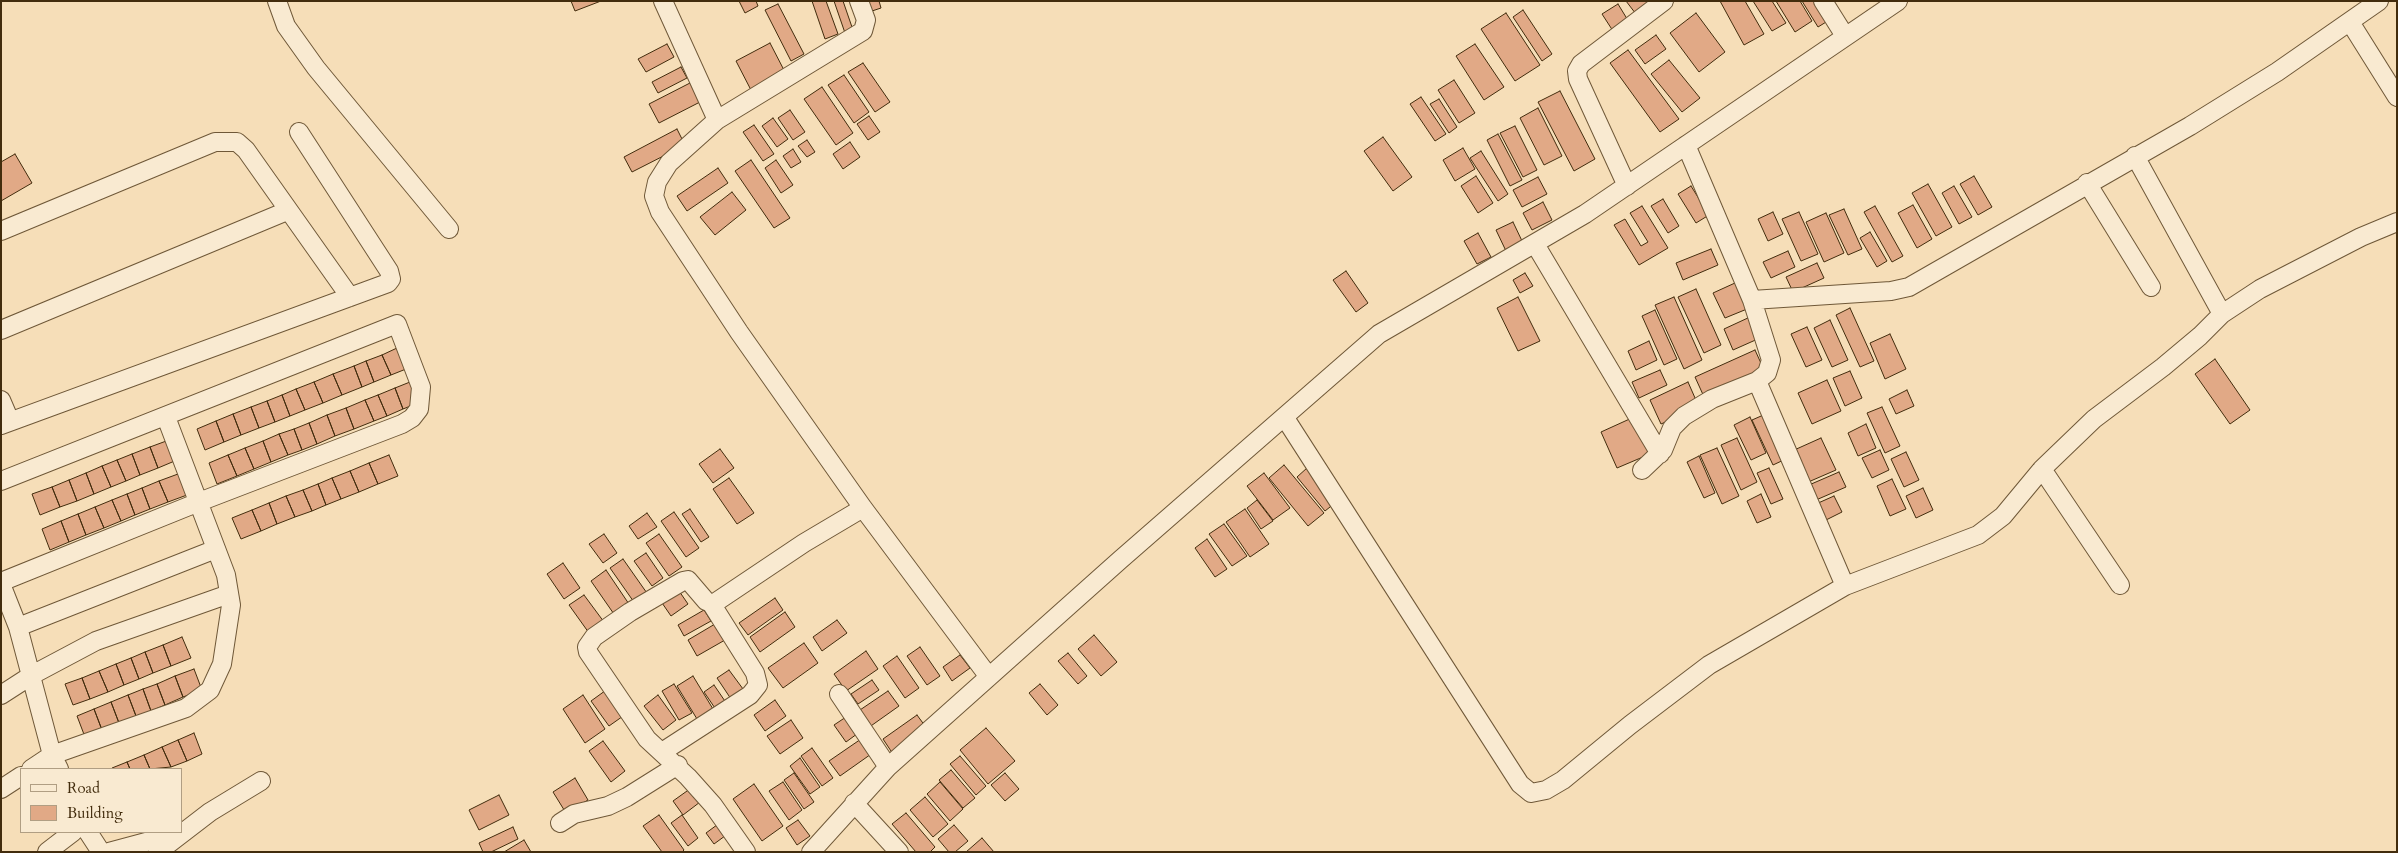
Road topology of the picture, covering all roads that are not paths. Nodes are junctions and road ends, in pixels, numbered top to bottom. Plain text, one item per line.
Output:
1 (277, 1) edge
2 (663, 1) edge
3 (859, 1) edge
4 (1664, 1) edge
5 (1823, 1) edge
6 (1898, 1) edge
7 (2379, 1) edge
8 (2350, 22) junction
9 (1845, 36) junction
10 (2397, 97) edge
11 (717, 120) junction
12 (299, 132) dead end
13 (1686, 145) junction
14 (2135, 156) junction
15 (2087, 183) junction
16 (1627, 186) junction
17 (287, 211) junction
18 (2397, 222) edge
19 (449, 229) dead end
20 (1, 232) edge
21 (1535, 244) junction
22 (2152, 287) dead end
23 (350, 297) junction
24 (1752, 300) junction
25 (2222, 314) junction
26 (1, 330) edge
27 (1757, 381) junction
28 (1, 400) edge
29 (166, 417) junction
30 (1285, 418) junction
31 (6, 423) edge
32 (1660, 454) junction
33 (2042, 469) junction
34 (1642, 470) dead end
35 (1, 481) edge
36 (199, 502) junction
37 (864, 508) junction
38 (216, 549) junction
39 (1, 583) edge
40 (2120, 585) dead end
41 (1845, 586) junction
42 (229, 594) junction
43 (711, 603) junction
44 (4, 604) edge
45 (18, 628) junction
46 (32, 675) junction
47 (989, 676) junction
48 (839, 694) dead end
49 (1, 695) edge
50 (662, 752) junction
51 (56, 762) edge
52 (678, 765) junction
53 (888, 767) junction
54 (35, 768) edge
55 (20, 777) edge
56 (261, 781) dead end
57 (1, 789) edge
58 (854, 803) junction
59 (560, 823) dead end
60 (187, 831) junction
61 (182, 832) edge
62 (72, 833) edge
63 (89, 833) edge
64 (180, 833) edge
65 (48, 852) edge
66 (101, 852) edge
67 (109, 852) edge
68 (158, 852) edge
69 (746, 852) edge
70 (811, 852) edge
71 (899, 852) edge

1 - 19 street
2 - 11 street
3 - 11 street
4 - 16 street
5 - 9 street
6 - 9 street
7 - 8 street
8 - 10 street
8 - 14 street
9 - 13 street
11 - 37 street
12 - 23 street
13 - 16 street
13 - 24 street
14 - 15 street
14 - 25 street
15 - 22 street
15 - 24 street
16 - 21 street
17 - 20 street
17 - 23 street
17 - 26 street
18 - 25 street
21 - 30 street
21 - 32 street
23 - 31 street
24 - 27 street
25 - 33 street
27 - 32 street
27 - 41 street
28 - 31 street
29 - 35 street
29 - 36 street
29 - 36 street
30 - 41 street
30 - 47 street
32 - 34 street
33 - 40 street
33 - 41 street
36 - 38 street
36 - 39 street
37 - 43 street
37 - 47 street
38 - 42 street
38 - 45 street
39 - 44 street
42 - 46 street
42 - 51 street
43 - 50 street
43 - 50 street
44 - 45 street
45 - 46 street
46 - 49 street
46 - 51 street
47 - 53 street
48 - 53 street
50 - 52 street
51 - 54 street
52 - 59 street
52 - 69 street
53 - 58 street
55 - 57 street
56 - 60 street
58 - 70 street
58 - 71 street
60 - 61 street
60 - 68 street
62 - 65 street
63 - 66 street
64 - 67 street

